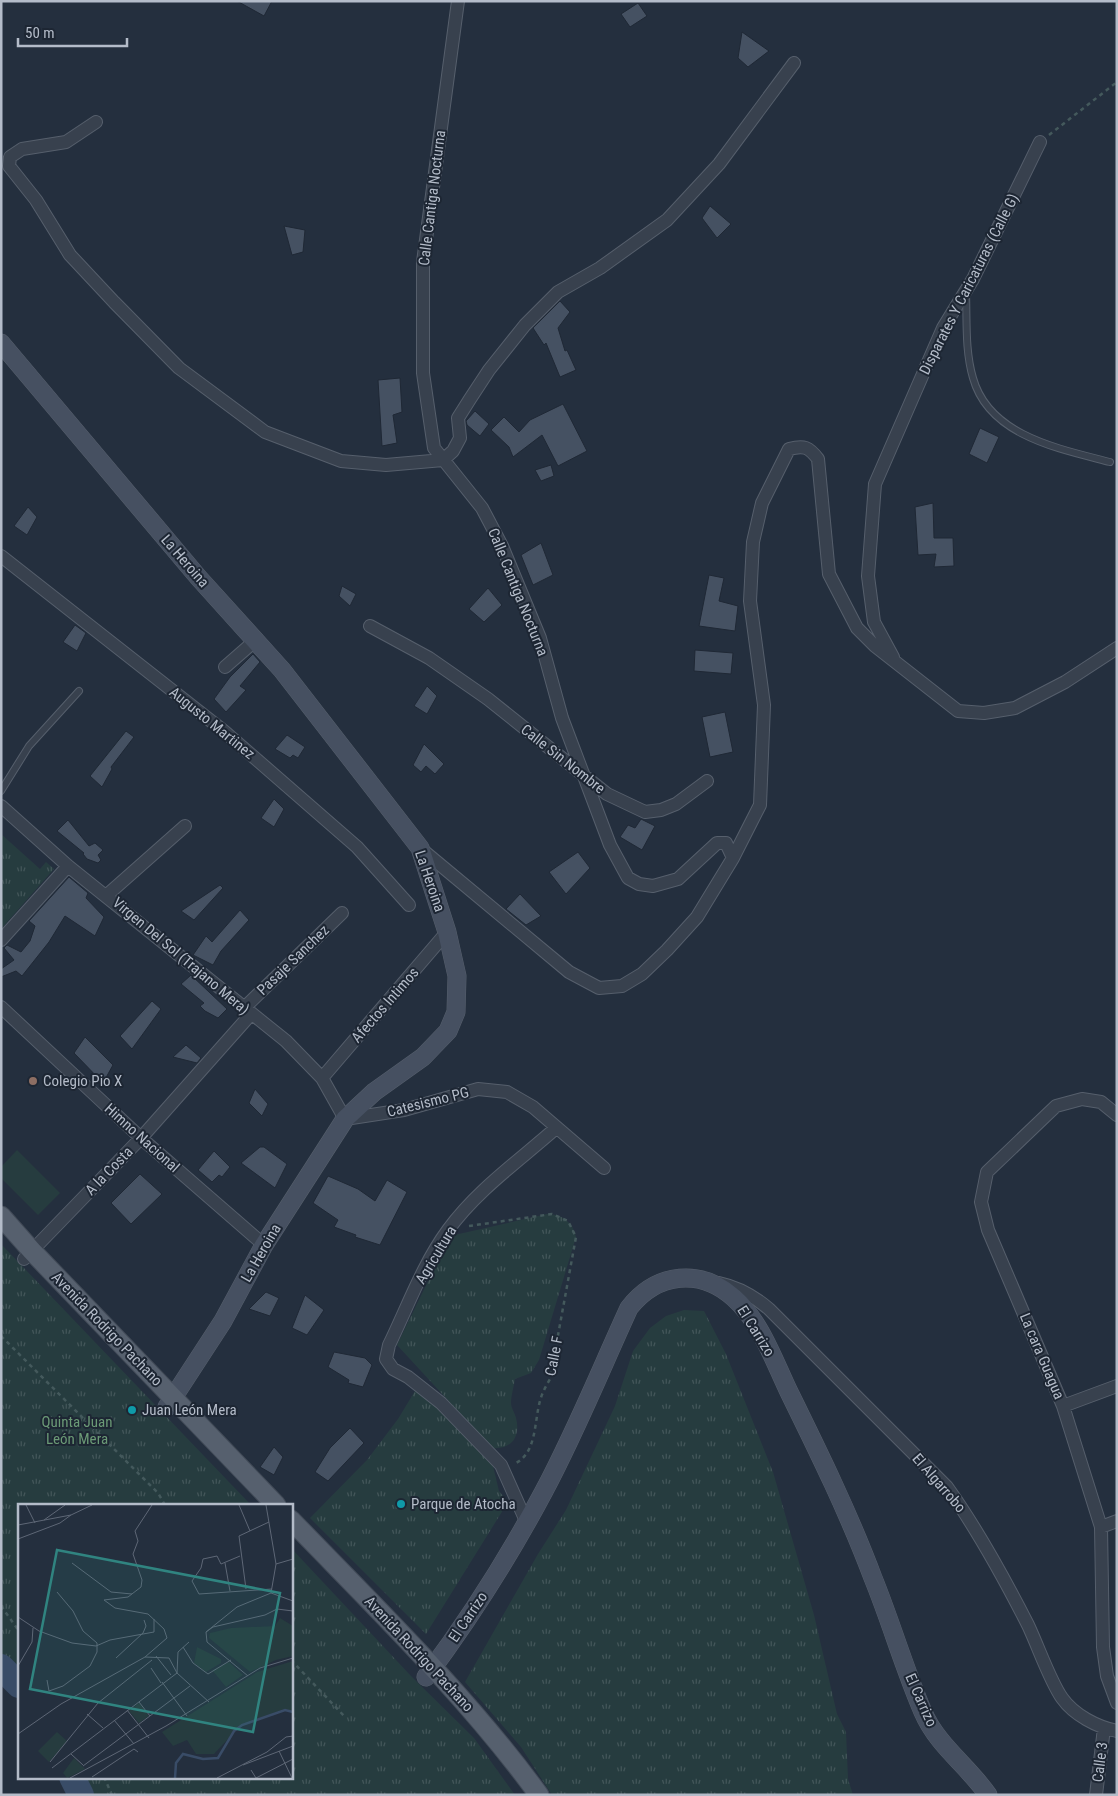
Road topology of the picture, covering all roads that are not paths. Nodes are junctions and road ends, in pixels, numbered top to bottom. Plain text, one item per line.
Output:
1 (458, 1) edge
2 (794, 62) dead end
3 (96, 122) dead end
4 (1040, 142) road end
5 (966, 290) junction
6 (1, 343) edge
7 (443, 460) junction
8 (1110, 462) dead end
9 (1, 556) edge
10 (370, 626) dead end
11 (257, 640) junction
12 (1117, 648) edge
13 (894, 659) junction
14 (225, 667) dead end
15 (79, 691) dead end
16 (588, 781) junction
17 (706, 781) dead end
18 (1, 791) edge
19 (1, 806) edge
20 (185, 826) dead end
21 (420, 848) junction
22 (733, 858) junction
23 (68, 866) junction
24 (107, 895) junction
25 (409, 905) dead end
26 (342, 913) dead end
27 (447, 932) junction
28 (1, 940) edge
29 (1, 1007) edge
30 (247, 1011) junction
31 (322, 1078) junction
32 (1117, 1115) edge
33 (345, 1119) junction
34 (556, 1128) junction
35 (141, 1138) junction
36 (604, 1168) dead end
37 (1, 1216) edge
38 (1, 1235) edge
39 (264, 1245) junction
40 (28, 1255) junction
41 (706, 1280) junction
42 (1117, 1386) edge
43 (171, 1403) junction
44 (1063, 1406) junction
45 (260, 1504) edge
46 (275, 1504) edge
47 (292, 1521) edge
48 (526, 1521) junction
49 (1117, 1521) edge
50 (1101, 1527) junction
51 (292, 1537) edge
52 (430, 1672) junction
53 (1117, 1703) edge
54 (1111, 1729) edge
55 (527, 1795) edge
56 (538, 1795) edge
57 (988, 1795) edge
58 (1096, 1795) edge

1 - 7 street, Calle Cantiga Nocturna
2 - 7 street
3 - 7 street
4 - 5 street, Disparates Y Caricaturas (Calle G)
5 - 8 lane
5 - 13 street, Disparates Y Caricaturas (Calle G)
6 - 11 street, La Heroina
7 - 16 street, Calle Cantiga Nocturna
9 - 25 street, Augusto Martinez
10 - 16 street, Calle Sin Nombre
11 - 14 street
11 - 21 street, La Heroina
12 - 13 street
13 - 22 street
15 - 18 lane
16 - 17 street, Calle Sin Nombre
16 - 22 street, Calle Cantiga Nocturna
19 - 23 street, Virgen Del Sol (Trajano Mera)
20 - 24 street
21 - 22 street
21 - 27 street, La Heroina
23 - 24 street, Virgen Del Sol (Trajano Mera)
23 - 28 street
24 - 30 street, Virgen Del Sol (Trajano Mera)
26 - 30 street, Pasaje Sanchez
27 - 31 street, Afectos Intimos
27 - 33 street, La Heroina
29 - 35 street, Himno Nacional
30 - 31 street, Virgen Del Sol (Trajano Mera)
30 - 35 street, A la Costa
31 - 33 street, Virgen Del Sol (Trajano Mera)
32 - 44 street, La cara Guagua
33 - 34 street, Catesismo PG
33 - 39 street, La Heroina
34 - 36 street, Catesismo PG
34 - 48 street, Agricultura
35 - 39 street, Himno Nacional
35 - 40 street, A la Costa
37 - 40 main road, Avenida Rodrigo Pachano
38 - 40 main road, Avenida Rodrigo Pachano
39 - 43 street, La Heroina
40 - 43 main road, Avenida Rodrigo Pachano
41 - 48 street, El Carrizo
41 - 54 street, El Algarrobo
41 - 57 street, El Carrizo
42 - 44 street
43 - 45 main road, Avenida Rodrigo Pachano
43 - 46 main road, Avenida Rodrigo Pachano
44 - 50 street, La cara Guagua
47 - 52 main road, Avenida Rodrigo Pachano
48 - 52 street, El Carrizo
49 - 50 street
50 - 53 street, La cara Guagua
51 - 52 main road, Avenida Rodrigo Pachano
52 - 55 main road, Avenida Rodrigo Pachano
52 - 56 main road, Avenida Rodrigo Pachano
54 - 58 street, Calle 3

